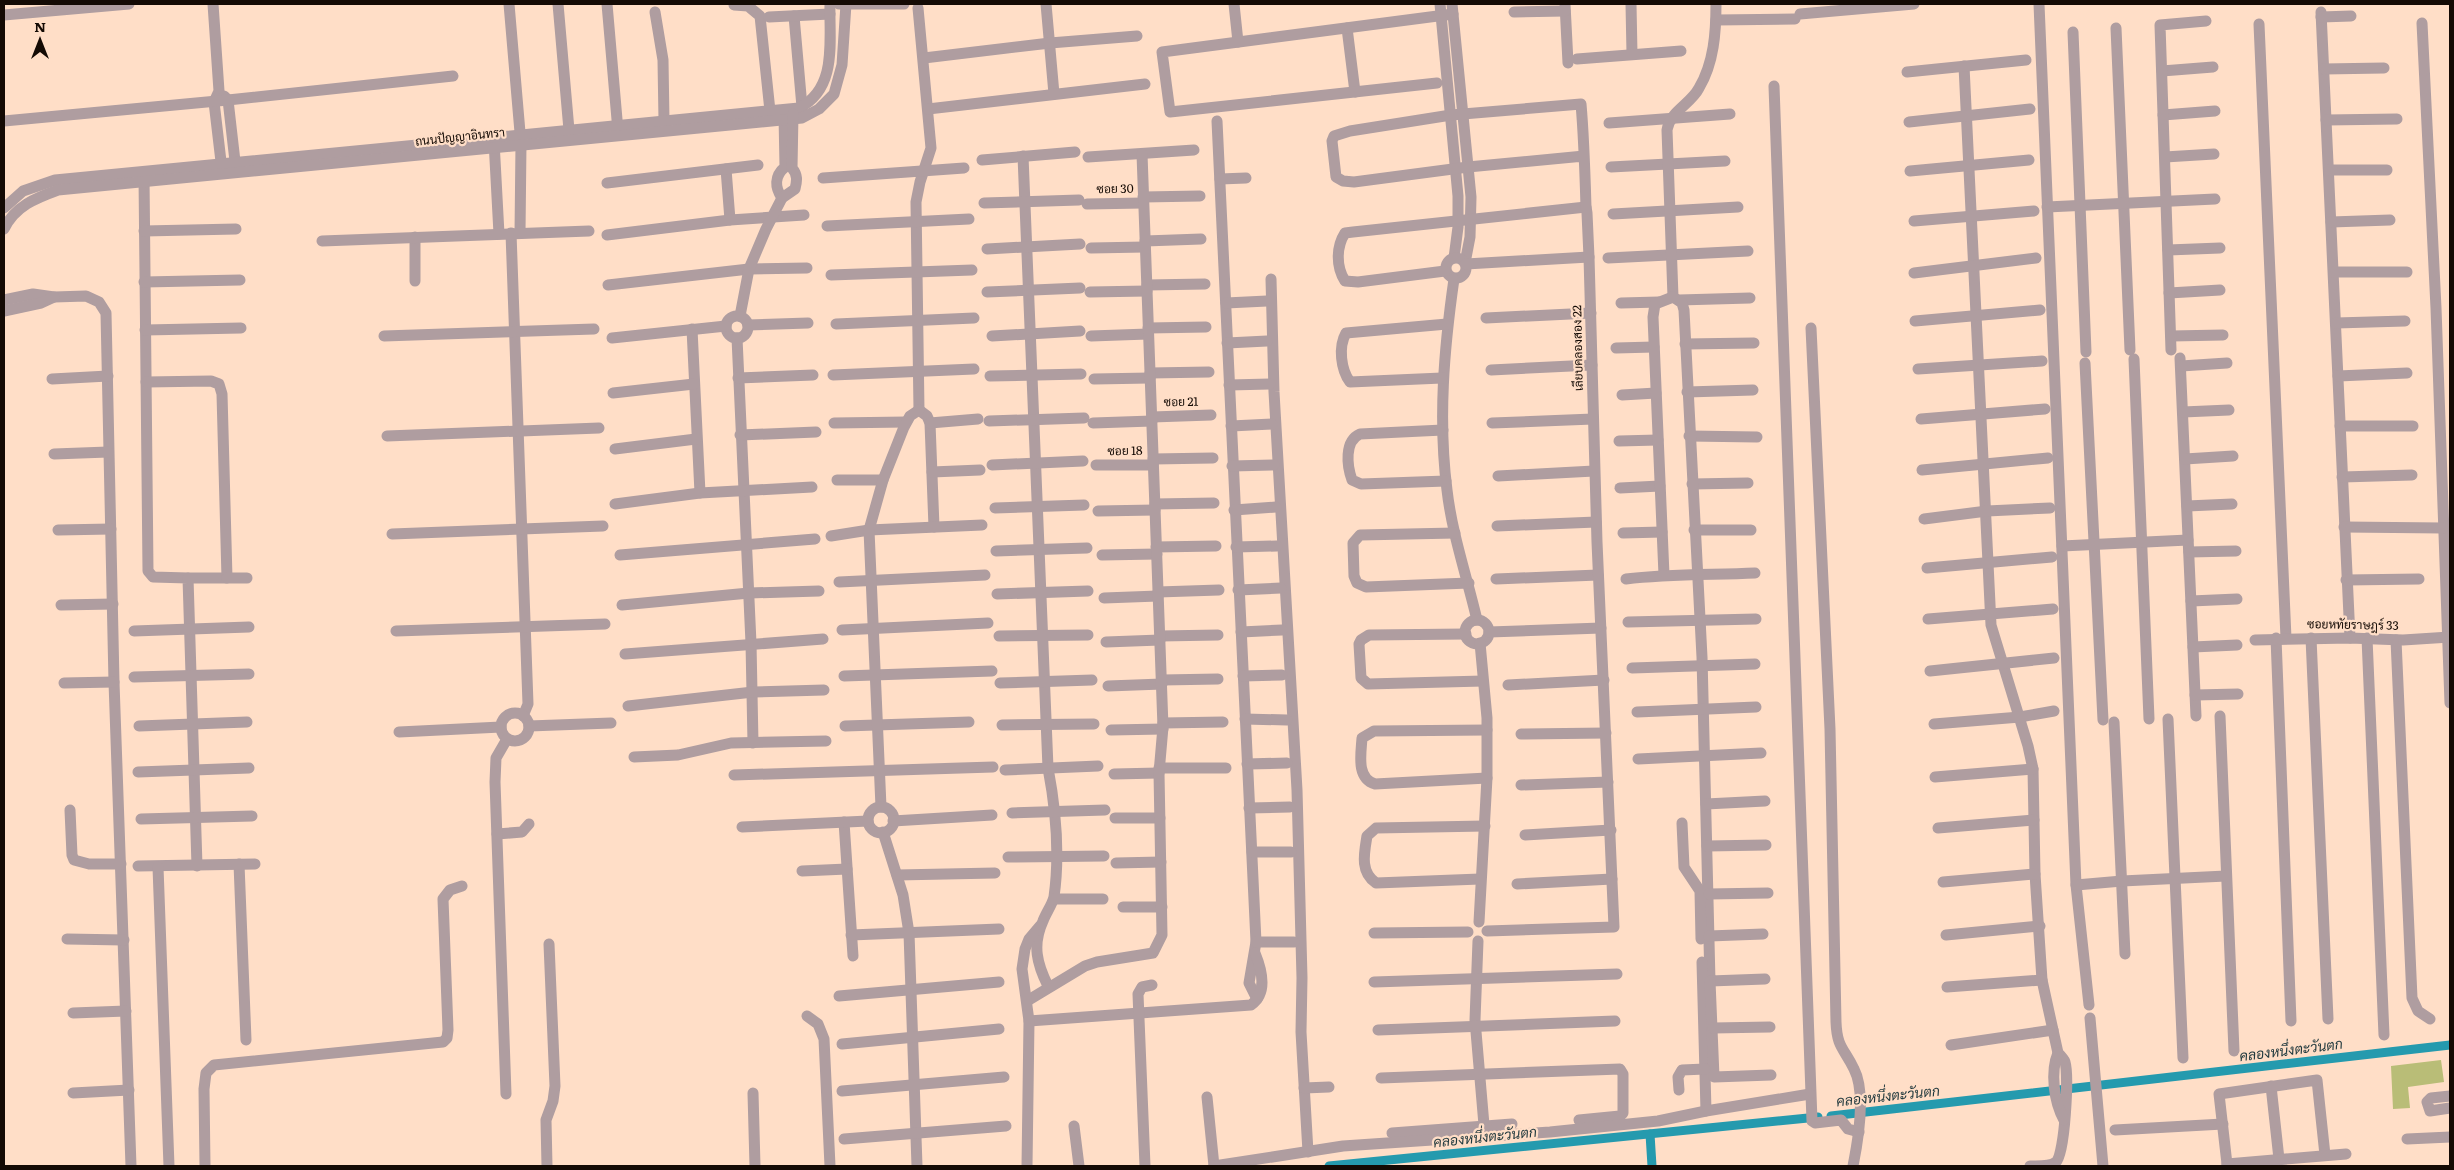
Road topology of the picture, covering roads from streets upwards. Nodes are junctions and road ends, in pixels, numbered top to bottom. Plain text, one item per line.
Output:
1 (129, 4) edge
2 (213, 4) edge
3 (509, 4) edge
4 (558, 4) edge
5 (607, 4) edge
6 (734, 4) edge
7 (846, 4) edge
8 (904, 4) edge
9 (1046, 4) edge
10 (1234, 4) edge
11 (1631, 4) edge
12 (1716, 4) edge
13 (1914, 4) edge
14 (2039, 4) edge
15 (921, 6) edge
16 (830, 7) edge
17 (1565, 8) edge
18 (816, 9) edge
19 (1440, 9) edge
20 (1453, 9) edge
21 (656, 12) dead end
22 (1514, 12) dead end
23 (4, 16) edge
24 (794, 16) junction
25 (2351, 16) dead end
26 (769, 17) dead end
27 (1716, 20) junction
28 (2206, 21) dead end
29 (2422, 23) dead end
30 (2259, 24) dead end
31 (1347, 28) junction
32 (2116, 28) dead end
33 (2073, 32) dead end
34 (1137, 36) dead end
35 (1238, 42) junction
36 (1050, 43) junction
37 (1681, 51) dead end
38 (1632, 54) junction
39 (924, 58) junction
40 (2026, 60) dead end
41 (1964, 66) junction
42 (2213, 67) dead end
43 (2384, 68) dead end
44 (2324, 69) junction
45 (2162, 71) junction
46 (1907, 72) dead end
47 (453, 76) dead end
48 (1437, 83) dead end
49 (1146, 84) dead end
50 (1774, 86) dead end
51 (220, 91) junction
52 (1355, 92) junction
53 (1054, 94) junction
54 (228, 100) junction
55 (214, 102) junction
56 (928, 109) junction
57 (2030, 110) dead end
58 (770, 111) junction
59 (2215, 111) dead end
60 (791, 113) junction
61 (1730, 114) dead end
62 (1456, 115) junction
63 (2163, 115) junction
64 (1966, 116) junction
65 (1671, 118) junction
66 (2397, 118) dead end
67 (664, 120) junction
68 (2326, 120) junction
69 (4, 121) edge
70 (1217, 121) dead end
71 (1909, 122) dead end
72 (1609, 123) dead end
73 (569, 130) junction
74 (618, 130) junction
75 (521, 140) junction
76 (494, 142) junction
77 (1194, 150) dead end
78 (1075, 152) dead end
79 (1142, 154) junction
80 (2214, 154) dead end
81 (1023, 156) junction
82 (1584, 156) junction
83 (2165, 157) junction
84 (1088, 158) dead end
85 (982, 160) dead end
86 (2029, 160) dead end
87 (1724, 161) dead end
88 (758, 164) dead end
89 (1668, 164) junction
90 (1969, 165) junction
91 (1468, 167) junction
92 (1611, 167) dead end
93 (236, 168) junction
94 (789, 168) junction
95 (964, 168) dead end
96 (222, 169) junction
97 (1456, 169) junction
98 (726, 170) junction
99 (2329, 170) junction
100 (2387, 170) dead end
101 (924, 171) junction
102 (1910, 171) dead end
103 (144, 176) junction
104 (823, 178) dead end
105 (1246, 178) dead end
106 (1220, 179) junction
107 (607, 183) dead end
108 (1200, 196) dead end
109 (782, 198) junction
110 (2215, 199) dead end
111 (1143, 200) junction
112 (1025, 202) junction
113 (2166, 202) junction
114 (984, 203) dead end
115 (2124, 204) junction
116 (2081, 205) junction
117 (1586, 207) junction
118 (1738, 207) dead end
119 (2047, 207) junction
120 (4, 208) edge
121 (1670, 210) junction
122 (2034, 211) dead end
123 (1613, 214) dead end
124 (804, 215) dead end
125 (1972, 216) junction
126 (772, 218) junction
127 (1471, 218) junction
128 (969, 219) dead end
129 (1458, 219) junction
130 (730, 220) junction
131 (2390, 220) dead end
132 (917, 221) junction
133 (1914, 221) dead end
134 (2331, 222) junction
135 (827, 226) dead end
136 (4, 229) edge
137 (236, 229) dead end
138 (144, 231) junction
139 (589, 231) dead end
140 (510, 233) junction
141 (607, 235) dead end
142 (415, 237) junction
143 (1201, 239) dead end
144 (322, 241) dead end
145 (1145, 244) junction
146 (1027, 246) junction
147 (2220, 248) dead end
148 (986, 249) dead end
149 (2168, 250) junction
150 (1748, 251) dead end
151 (1672, 254) junction
152 (1589, 257) junction
153 (1608, 258) dead end
154 (2036, 258) dead end
155 (1462, 262) junction
156 (1974, 266) junction
157 (807, 268) dead end
158 (749, 270) junction
159 (972, 270) dead end
160 (917, 271) junction
161 (2334, 272) junction
162 (2407, 272) dead end
163 (1914, 273) dead end
164 (831, 275) dead end
165 (1450, 275) junction
166 (1270, 278) dead end
167 (240, 280) dead end
168 (144, 282) junction
169 (415, 282) dead end
170 (1205, 284) dead end
171 (608, 285) dead end
172 (1147, 288) junction
173 (1029, 290) junction
174 (2220, 290) dead end
175 (987, 292) dead end
176 (2169, 293) junction
177 (54, 297) junction
178 (1676, 298) junction
179 (1750, 298) dead end
180 (4, 300) edge
181 (1268, 301) dead end
182 (1659, 302) junction
183 (1226, 303) junction
184 (1621, 303) dead end
185 (4, 310) edge
186 (2040, 310) dead end
187 (1591, 313) junction
188 (740, 316) junction
189 (1977, 316) junction
190 (974, 318) dead end
191 (1486, 318) dead end
192 (1915, 321) dead end
193 (2405, 321) dead end
194 (918, 322) junction
195 (2336, 322) junction
196 (808, 323) dead end
197 (836, 324) dead end
198 (1447, 324) junction
199 (748, 325) junction
200 (726, 326) junction
201 (1206, 327) dead end
202 (241, 328) dead end
203 (1811, 328) dead end
204 (594, 329) dead end
205 (692, 329) junction
206 (145, 330) junction
207 (1080, 331) dead end
208 (1148, 331) junction
209 (514, 332) junction
210 (1031, 333) junction
211 (2224, 334) dead end
212 (384, 336) dead end
213 (992, 336) dead end
214 (1091, 336) dead end
215 (2171, 336) junction
216 (612, 338) dead end
217 (737, 338) junction
218 (1268, 341) dead end
219 (1227, 343) junction
220 (1685, 344) junction
221 (1754, 344) dead end
222 (1654, 347) junction
223 (1616, 348) dead end
224 (2172, 350) dead end
225 (2042, 361) dead end
226 (2227, 363) dead end
227 (1592, 365) junction
228 (1979, 365) junction
229 (974, 369) dead end
230 (1918, 369) dead end
231 (1491, 370) dead end
232 (918, 371) junction
233 (1209, 372) dead end
234 (2407, 373) dead end
235 (1081, 374) dead end
236 (813, 375) dead end
237 (833, 375) dead end
238 (1033, 375) junction
239 (1150, 375) junction
240 (108, 376) junction
241 (990, 376) dead end
242 (2338, 376) junction
243 (738, 378) junction
244 (1442, 378) junction
245 (52, 379) dead end
246 (1094, 379) dead end
247 (146, 382) junction
248 (694, 384) junction
249 (1270, 384) dead end
250 (1229, 385) junction
251 (1753, 390) dead end
252 (1687, 392) junction
253 (613, 393) dead end
254 (1656, 393) junction
255 (1622, 395) dead end
256 (2046, 408) dead end
257 (919, 410) junction
258 (2229, 410) dead end
259 (2183, 412) junction
260 (1982, 413) junction
261 (1211, 415) dead end
262 (1593, 418) junction
263 (1152, 419) junction
264 (1921, 419) dead end
265 (1035, 420) junction
266 (906, 422) junction
267 (834, 423) dead end
268 (930, 423) junction
269 (1492, 423) dead end
270 (1272, 424) dead end
271 (1231, 426) junction
272 (2340, 426) junction
273 (2412, 426) dead end
274 (599, 428) dead end
275 (1443, 430) junction
276 (518, 431) junction
277 (816, 432) dead end
278 (740, 435) junction
279 (387, 436) dead end
280 (1689, 436) junction
281 (1757, 436) dead end
282 (696, 439) junction
283 (1658, 440) junction
284 (1619, 441) dead end
285 (615, 448) dead end
286 (108, 452) junction
287 (54, 454) dead end
288 (2233, 456) dead end
289 (1213, 458) dead end
290 (2048, 458) dead end
291 (2185, 459) junction
292 (1083, 461) dead end
293 (1153, 462) junction
294 (1036, 463) junction
295 (992, 464) dead end
296 (1984, 464) junction
297 (1096, 465) dead end
298 (1274, 465) dead end
299 (1232, 466) junction
300 (980, 470) dead end
301 (1922, 470) dead end
302 (1594, 471) junction
303 (932, 472) junction
304 (2412, 475) dead end
305 (1498, 476) dead end
306 (2342, 477) junction
307 (837, 480) dead end
308 (883, 480) junction
309 (1446, 481) junction
310 (1748, 483) dead end
311 (1692, 484) junction
312 (1660, 486) junction
313 (812, 487) dead end
314 (1620, 488) dead end
315 (743, 490) junction
316 (700, 493) junction
317 (1214, 503) dead end
318 (615, 504) dead end
319 (1084, 504) dead end
320 (2232, 504) dead end
321 (1038, 506) junction
322 (2187, 506) junction
323 (1155, 507) junction
324 (1276, 507) dead end
325 (995, 508) dead end
326 (2050, 508) dead end
327 (1234, 510) junction
328 (1098, 511) dead end
329 (1987, 511) junction
330 (1924, 519) dead end
331 (1596, 522) junction
332 (982, 525) dead end
333 (603, 526) dead end
334 (1497, 526) dead end
335 (934, 527) junction
336 (2344, 527) junction
337 (2444, 528) junction
338 (111, 529) junction
339 (58, 530) dead end
340 (522, 530) junction
341 (870, 530) junction
342 (1694, 530) junction
343 (1751, 530) dead end
344 (1662, 532) junction
345 (1455, 533) junction
346 (1624, 533) dead end
347 (392, 534) dead end
348 (831, 536) dead end
349 (815, 539) dead end
350 (2142, 542) junction
351 (746, 543) junction
352 (2094, 544) junction
353 (1216, 546) dead end
354 (1277, 546) dead end
355 (2062, 546) junction
356 (2188, 546) junction
357 (1236, 547) junction
358 (1087, 548) dead end
359 (1040, 550) junction
360 (996, 551) dead end
361 (1157, 551) junction
362 (2236, 551) dead end
363 (620, 555) dead end
364 (1102, 556) dead end
365 (2052, 557) dead end
366 (1989, 563) junction
367 (1927, 568) dead end
368 (1755, 573) dead end
369 (985, 575) dead end
370 (1598, 575) junction
371 (1664, 575) junction
372 (1697, 576) junction
373 (188, 578) junction
374 (227, 578) junction
375 (247, 578) dead end
376 (1626, 578) dead end
377 (1496, 579) dead end
378 (2419, 579) dead end
379 (871, 580) junction
380 (2346, 580) junction
381 (839, 582) dead end
382 (1469, 583) junction
383 (1281, 588) dead end
384 (1088, 590) dead end
385 (1219, 590) dead end
386 (1238, 590) junction
387 (819, 591) dead end
388 (1042, 592) junction
389 (748, 593) junction
390 (997, 594) dead end
391 (1158, 594) junction
392 (1104, 598) dead end
393 (2237, 599) dead end
394 (2191, 601) junction
395 (113, 604) junction
396 (61, 605) dead end
397 (622, 605) dead end
398 (2053, 609) dead end
399 (1991, 614) junction
400 (1928, 618) dead end
401 (1756, 619) dead end
402 (1477, 620) junction
403 (1700, 620) junction
404 (988, 622) dead end
405 (1628, 622) dead end
406 (605, 624) dead end
407 (526, 627) junction
408 (190, 628) junction
409 (249, 628) dead end
410 (873, 628) junction
411 (1601, 628) junction
412 (842, 630) dead end
413 (1282, 630) dead end
414 (134, 631) dead end
415 (396, 631) dead end
416 (1240, 632) junction
417 (1489, 632) junction
418 (1466, 634) junction
419 (1088, 635) dead end
420 (1218, 635) dead end
421 (998, 636) dead end
422 (1043, 636) junction
423 (2448, 637) edge
424 (1160, 638) junction
425 (2281, 638) junction
426 (2311, 638) junction
427 (2350, 638) junction
428 (2367, 638) junction
429 (823, 639) dead end
430 (2255, 640) dead end
431 (2396, 640) junction
432 (1106, 642) dead end
433 (751, 643) junction
434 (1480, 643) junction
435 (2237, 645) dead end
436 (2193, 647) junction
437 (625, 654) dead end
438 (2054, 658) dead end
439 (1755, 664) dead end
440 (1702, 665) junction
441 (2003, 665) junction
442 (1632, 668) dead end
443 (1930, 671) dead end
444 (992, 672) dead end
445 (249, 674) dead end
446 (1282, 675) dead end
447 (191, 676) junction
448 (844, 676) dead end
449 (875, 676) junction
450 (1243, 676) junction
451 (134, 677) dead end
452 (1218, 679) dead end
453 (1092, 680) dead end
454 (1484, 680) junction
455 (1604, 680) junction
456 (1045, 681) junction
457 (114, 682) junction
458 (1162, 682) junction
459 (64, 683) dead end
460 (1000, 683) dead end
461 (1508, 685) dead end
462 (1108, 686) dead end
463 (824, 690) dead end
464 (753, 692) junction
465 (2238, 694) dead end
466 (2195, 695) junction
467 (2450, 703) edge
468 (628, 706) dead end
469 (1756, 706) dead end
470 (1703, 710) junction
471 (2054, 711) dead end
472 (1637, 712) dead end
473 (2196, 716) dead end
474 (2220, 716) dead end
475 (2020, 717) junction
476 (1245, 719) junction
477 (2149, 719) dead end
478 (2168, 719) dead end
479 (1287, 720) dead end
480 (526, 721) junction
481 (247, 722) dead end
482 (968, 722) dead end
483 (1223, 722) dead end
484 (611, 723) dead end
485 (192, 724) junction
486 (877, 724) junction
487 (1047, 724) junction
488 (1094, 724) dead end
489 (1934, 724) dead end
490 (1002, 725) dead end
491 (139, 726) dead end
492 (845, 726) dead end
493 (1163, 726) junction
494 (501, 727) junction
495 (1111, 730) dead end
496 (1487, 730) junction
497 (399, 732) dead end
498 (1606, 733) junction
499 (1521, 734) dead end
500 (507, 739) junction
501 (826, 741) dead end
502 (753, 743) junction
503 (1761, 753) dead end
504 (1704, 755) junction
505 (634, 757) dead end
506 (1638, 759) dead end
507 (1287, 763) dead end
508 (1247, 764) junction
509 (1098, 766) dead end
510 (249, 768) dead end
511 (1048, 768) junction
512 (1226, 768) dead end
513 (194, 769) junction
514 (2033, 769) junction
515 (879, 771) junction
516 (1159, 771) junction
517 (138, 772) dead end
518 (1114, 774) dead end
519 (734, 775) dead end
520 (1935, 777) dead end
521 (1487, 778) junction
522 (1608, 782) junction
523 (1521, 785) dead end
524 (1765, 801) dead end
525 (1706, 804) junction
526 (881, 807) junction
527 (1290, 807) dead end
528 (1249, 808) junction
529 (70, 810) dead end
530 (1105, 810) dead end
531 (1056, 812) junction
532 (1012, 813) dead end
533 (992, 815) dead end
534 (252, 816) dead end
535 (195, 818) junction
536 (1115, 818) dead end
537 (1160, 818) junction
538 (141, 819) dead end
539 (2034, 820) junction
540 (868, 821) junction
541 (893, 821) junction
542 (844, 822) junction
543 (1682, 822) dead end
544 (529, 824) dead end
545 (1485, 826) junction
546 (742, 827) dead end
547 (1938, 828) dead end
548 (1611, 830) junction
549 (883, 832) junction
550 (497, 834) junction
551 (1525, 835) dead end
552 (1766, 845) dead end
553 (1707, 846) junction
554 (1252, 852) junction
555 (1290, 852) dead end
556 (1056, 856) junction
557 (1104, 856) dead end
558 (1008, 857) dead end
559 (1116, 862) dead end
560 (1162, 862) junction
561 (121, 864) junction
562 (239, 864) junction
563 (255, 864) dead end
564 (138, 866) dead end
565 (197, 866) junction
566 (158, 867) junction
567 (847, 869) junction
568 (802, 872) dead end
569 (996, 873) dead end
570 (2036, 874) junction
571 (897, 875) junction
572 (2226, 876) junction
573 (2174, 878) junction
574 (1480, 879) junction
575 (1612, 879) junction
576 (2122, 881) junction
577 (1943, 882) dead end
578 (1517, 884) dead end
579 (2076, 885) junction
580 (462, 886) dead end
581 (1768, 893) dead end
582 (1709, 894) junction
583 (1054, 899) junction
584 (1103, 899) dead end
585 (1123, 907) dead end
586 (1162, 907) junction
587 (1479, 922) junction
588 (1042, 923) junction
589 (2040, 926) junction
590 (999, 929) dead end
591 (1487, 931) junction
592 (1468, 932) junction
593 (909, 933) junction
594 (1374, 933) dead end
595 (1763, 934) dead end
596 (1946, 934) dead end
597 (851, 935) junction
598 (1709, 936) junction
599 (67, 939) dead end
600 (124, 940) junction
601 (1478, 941) junction
602 (1294, 942) dead end
603 (549, 944) dead end
604 (1255, 948) junction
605 (2125, 954) dead end
606 (853, 956) dead end
607 (1617, 974) dead end
608 (1765, 979) dead end
609 (1476, 980) junction
610 (2042, 980) junction
611 (1710, 981) junction
612 (999, 982) dead end
613 (1374, 982) dead end
614 (1152, 985) dead end
615 (1048, 986) junction
616 (1947, 987) dead end
617 (910, 989) junction
618 (839, 996) dead end
619 (1027, 1001) junction
620 (2089, 1005) dead end
621 (126, 1011) junction
622 (1138, 1012) junction
623 (73, 1014) dead end
624 (807, 1016) dead end
625 (2090, 1018) dead end
626 (2328, 1019) dead end
627 (2430, 1019) dead end
628 (1028, 1021) junction
629 (1615, 1021) dead end
630 (2291, 1021) dead end
631 (1476, 1026) junction
632 (1770, 1027) dead end
633 (1712, 1028) junction
634 (999, 1029) dead end
635 (1378, 1030) dead end
636 (2054, 1030) junction
637 (2384, 1035) dead end
638 (912, 1037) junction
639 (246, 1040) dead end
640 (842, 1044) dead end
641 (1951, 1046) dead end
642 (2234, 1051) dead end
643 (2183, 1058) dead end
644 (1705, 1069) junction
645 (1480, 1074) junction
646 (1771, 1075) dead end
647 (1004, 1077) dead end
648 (1380, 1078) dead end
649 (913, 1085) junction
650 (2271, 1086) junction
651 (1329, 1087) dead end
652 (1304, 1088) junction
653 (129, 1090) junction
654 (1678, 1090) dead end
655 (842, 1091) dead end
656 (73, 1093) dead end
657 (753, 1093) dead end
658 (506, 1094) dead end
659 (2450, 1096) edge
660 (1811, 1097) junction
661 (1207, 1098) dead end
662 (2450, 1108) edge
663 (1706, 1111) junction
664 (1579, 1120) dead end
665 (1512, 1124) dead end
666 (2223, 1124) junction
667 (1484, 1125) junction
668 (1006, 1126) dead end
669 (1074, 1126) dead end
670 (2115, 1130) dead end
671 (1859, 1132) junction
672 (916, 1133) junction
673 (1392, 1133) dead end
674 (2450, 1137) edge
675 (844, 1139) dead end
676 (2407, 1139) dead end
677 (1308, 1152) junction
678 (2346, 1154) dead end
679 (2325, 1155) junction
680 (2279, 1159) junction
681 (2227, 1165) edge
682 (131, 1166) edge
683 (169, 1166) edge
684 (205, 1166) edge
685 (547, 1166) edge
686 (755, 1166) edge
687 (830, 1166) edge
688 (917, 1166) edge
689 (1027, 1166) edge
690 (1079, 1166) edge
691 (1145, 1166) edge
692 (1214, 1166) edge
693 (1853, 1166) edge
694 (2030, 1166) edge
695 (2103, 1166) edge

1 - 23 street
2 - 51 street
3 - 75 street
4 - 73 street
5 - 74 street
6 - 58 street
7 - 8 street
7 - 16 street
7 - 60 street, ถนนปัญญาอินทรา
8 - 15 street
9 - 36 street
10 - 35 street
11 - 38 street
12 - 27 street
13 - 27 street
14 - 119 street
15 - 39 street
16 - 18 street
16 - 60 street
17 - 22 street
17 - 38 street
18 - 24 street
19 - 20 street
19 - 31 street
19 - 62 street
20 - 62 street
21 - 67 street
24 - 26 street
24 - 60 street
25 - 44 street
27 - 65 street
28 - 45 street
29 - 337 street
30 - 425 street
31 - 35 street
31 - 52 street
32 - 115 street
33 - 116 street
34 - 36 street
35 - 52 street
36 - 39 street
36 - 53 street
37 - 38 street
39 - 56 street
40 - 41 street
41 - 46 street
41 - 64 street
42 - 45 street
43 - 44 street
44 - 68 street
45 - 63 street
47 - 54 street
48 - 52 street
49 - 53 street
50 - 660 street
51 - 54 street
51 - 55 street
53 - 56 street
54 - 55 street
54 - 93 street
55 - 69 street
55 - 96 street
56 - 101 street
57 - 64 street
58 - 60 street, ถนนปัญญาอินทรา
58 - 67 street, ถนนปัญญาอินทรา
59 - 63 street
60 - 74 street, ถนนปัญญาอินทรา
60 - 94 street
61 - 65 street
62 - 82 street, เลียบคลองสอง 22
62 - 91 street
62 - 97 street
62 - 97 street
63 - 83 street
64 - 71 street
64 - 90 street
65 - 72 street
65 - 89 street
66 - 68 street
67 - 74 street, ถนนปัญญาอินทรา
68 - 99 street
70 - 106 street
73 - 74 street, ถนนปัญญาอินทรา
73 - 75 street, ถนนปัญญาอินทรา
74 - 75 street, ถนนปัญญาอินทรา
75 - 76 street, ถนนปัญญาอินทรา
75 - 140 street
76 - 93 street, ถนนปัญญาอินทรา
76 - 140 street
77 - 79 street
78 - 81 street
79 - 84 street
79 - 111 street
80 - 83 street
81 - 85 street
81 - 112 street
82 - 91 street
82 - 117 street, เลียบคลองสอง 22
83 - 113 street
86 - 90 street
87 - 89 street
88 - 98 street
89 - 92 street
89 - 121 street
90 - 102 street
90 - 125 street
91 - 97 street
91 - 127 street
93 - 96 street, ถนนปัญญาอินทรา
94 - 109 street
94 - 109 street
95 - 101 street
96 - 103 street, ถนนปัญญาอินทรา
97 - 129 street
98 - 107 street
98 - 130 street
99 - 100 street
99 - 134 street
101 - 104 street
101 - 132 street
103 - 120 street, ถนนปัญญาอินทรา
103 - 136 street, ถนนปัญญาอินทรา
103 - 138 street
105 - 106 street
106 - 183 street
108 - 111 street, ซอย 30
109 - 126 street
110 - 113 street
111 - 112 street, ซอย 30
111 - 145 street
112 - 114 street, ซอย 30
112 - 146 street
113 - 115 street
113 - 149 street
115 - 116 street
115 - 350 street
116 - 119 street
116 - 352 street
117 - 127 street
117 - 152 street, เลียบคลองสอง 22
118 - 121 street
119 - 355 street
121 - 123 street
121 - 151 street
122 - 125 street
124 - 126 street
125 - 133 street
125 - 156 street
126 - 130 street
126 - 158 street
127 - 129 street
127 - 155 street
128 - 132 street
129 - 155 street
129 - 165 street
130 - 141 street
131 - 134 street
132 - 135 street
132 - 160 street
134 - 161 street
137 - 138 street
138 - 168 street
139 - 140 street
140 - 142 street
140 - 209 street
142 - 144 street
142 - 169 street
143 - 145 street
145 - 146 street
145 - 172 street
146 - 148 street
146 - 173 street
147 - 149 street
149 - 176 street
150 - 151 street
151 - 153 street
151 - 178 street
152 - 155 street
152 - 187 street, เลียบคลองสอง 22
154 - 156 street
155 - 165 street
155 - 165 street
156 - 163 street
156 - 189 street
157 - 158 street
158 - 171 street
158 - 188 street
159 - 160 street
160 - 164 street
160 - 194 street
161 - 162 street
161 - 195 street
165 - 198 street
166 - 652 street
167 - 168 street
168 - 206 street
170 - 172 street
172 - 173 street
172 - 208 street
173 - 175 street
173 - 210 street
174 - 176 street
176 - 215 street
177 - 180 street
177 - 185 street
177 - 240 street
178 - 179 street
178 - 182 street
178 - 220 street
181 - 183 street
182 - 184 street
182 - 222 street
183 - 219 street
186 - 189 street
187 - 191 street
187 - 227 street, เลียบคลองสอง 22
188 - 199 street
188 - 200 street
189 - 192 street
189 - 228 street
190 - 194 street
193 - 195 street
194 - 197 street
194 - 232 street
195 - 242 street
196 - 199 street
198 - 244 street
198 - 244 street
199 - 217 street
200 - 205 street
200 - 217 street
201 - 208 street
202 - 206 street
203 - 671 street
204 - 209 street
205 - 216 street
205 - 248 street
206 - 247 street
207 - 210 street
208 - 214 street
208 - 239 street
209 - 212 street
209 - 276 street
210 - 213 street
210 - 238 street
211 - 215 street
215 - 224 street
217 - 243 street
218 - 219 street
219 - 250 street
220 - 221 street
220 - 252 street
222 - 223 street
222 - 254 street
225 - 228 street
226 - 259 street
227 - 231 street
227 - 262 street, เลียบคลองสอง 22
228 - 230 street
228 - 260 street
229 - 232 street
232 - 237 street
232 - 257 street
233 - 239 street
234 - 242 street
235 - 238 street
236 - 243 street
238 - 241 street
238 - 265 street
239 - 246 street
239 - 263 street
240 - 245 street
240 - 286 street
242 - 272 street
243 - 278 street
244 - 275 street
247 - 373 street
247 - 374 street
248 - 253 street
248 - 282 street
249 - 250 street
250 - 271 street
251 - 252 street
252 - 280 street
254 - 255 street
254 - 283 street
256 - 260 street
257 - 266 street
257 - 268 street
258 - 259 street
259 - 291 street
260 - 264 street
260 - 296 street
261 - 263 street, ซอย 21
262 - 269 street
262 - 302 street, เลียบคลองสอง 22
263 - 265 street, ซอย 21
263 - 293 street
265 - 268 street, ซอย 21
265 - 294 street
266 - 267 street
266 - 308 street
268 - 303 street
270 - 271 street
271 - 299 street
272 - 273 street
272 - 306 street
274 - 276 street
275 - 309 street
275 - 309 street
276 - 279 street
276 - 340 street
277 - 278 street
278 - 315 street
280 - 281 street
280 - 311 street
282 - 285 street
282 - 316 street
283 - 284 street
283 - 312 street
286 - 287 street
286 - 338 street
288 - 291 street
289 - 293 street, ซอย 18
290 - 296 street
291 - 322 street
292 - 294 street
293 - 297 street, ซอย 18
293 - 323 street
294 - 295 street
294 - 321 street
296 - 301 street
296 - 329 street
298 - 299 street
299 - 327 street
300 - 303 street
302 - 305 street
302 - 331 street, เลียบคลองสอง 22
303 - 335 street
304 - 306 street
306 - 336 street
307 - 308 street
308 - 341 street
309 - 345 street
310 - 311 street
311 - 342 street
312 - 314 street
312 - 344 street
313 - 315 street
315 - 316 street
315 - 351 street
316 - 318 street
317 - 323 street
319 - 321 street
320 - 322 street
321 - 325 street
321 - 359 street
322 - 356 street
323 - 328 street
323 - 361 street
324 - 327 street
326 - 329 street
327 - 357 street
329 - 330 street
329 - 366 street
331 - 334 street
331 - 370 street, เลียบคลองสอง 22
332 - 335 street
333 - 340 street
335 - 341 street
336 - 337 street
336 - 380 street
337 - 423 street
338 - 339 street
338 - 395 street
340 - 347 street
340 - 407 street
341 - 348 street
341 - 379 street
342 - 343 street
342 - 372 street
344 - 346 street
344 - 371 street
345 - 382 street
345 - 382 street
349 - 351 street
350 - 352 street
350 - 356 street
350 - 477 street
351 - 363 street
351 - 389 street
352 - 355 street
352 - 576 street
353 - 361 street
354 - 357 street
355 - 579 street
356 - 362 street
356 - 394 street
357 - 386 street
358 - 359 street
359 - 360 street
359 - 388 street
361 - 364 street
361 - 391 street
365 - 366 street
366 - 367 street
366 - 399 street
368 - 372 street
369 - 379 street
370 - 377 street
370 - 411 street, เลียบคลองสอง 22
371 - 372 street
371 - 376 street
372 - 403 street
373 - 374 street
373 - 408 street
374 - 375 street
378 - 380 street
379 - 381 street
379 - 410 street
380 - 427 street
382 - 402 street
383 - 386 street
384 - 388 street
385 - 391 street
386 - 416 street
387 - 389 street
388 - 390 street
388 - 422 street
389 - 397 street
389 - 433 street
391 - 392 street
391 - 424 street
393 - 394 street
394 - 436 street
395 - 396 street
395 - 457 street
398 - 399 street
399 - 400 street
399 - 441 street
401 - 403 street
402 - 417 street
402 - 418 street
403 - 405 street
403 - 440 street
404 - 410 street
406 - 407 street
407 - 415 street
407 - 480 street
408 - 409 street
408 - 414 street
408 - 447 street
410 - 412 street
410 - 449 street
411 - 417 street
411 - 455 street, เลียบคลองสอง 22
413 - 416 street
416 - 450 street
417 - 434 street
418 - 434 street
418 - 454 street
419 - 422 street
420 - 424 street
421 - 422 street
422 - 456 street
423 - 431 street, ซอยหทัยราษฎร์ 33
423 - 467 street
424 - 432 street
424 - 458 street
425 - 426 street, ซอยหทัยราษฎร์ 33
425 - 430 street, ซอยหทัยราษฎร์ 33
425 - 630 street
426 - 427 street, ซอยหทัยราษฎร์ 33
426 - 626 street
427 - 428 street, ซอยหทัยราษฎร์ 33
428 - 431 street, ซอยหทัยราษฎร์ 33
428 - 637 street
429 - 433 street
431 - 627 street
433 - 437 street
433 - 464 street
434 - 454 street
435 - 436 street
436 - 466 street
438 - 441 street
439 - 440 street
440 - 442 street
440 - 470 street
441 - 443 street
441 - 475 street
444 - 449 street
445 - 447 street
446 - 450 street
447 - 451 street
447 - 485 street
448 - 449 street
449 - 486 street
450 - 476 street
452 - 458 street
453 - 456 street
454 - 496 street
455 - 461 street
455 - 498 street, เลียบคลองสอง 22
456 - 460 street
456 - 487 street
457 - 459 street
457 - 561 street
458 - 462 street
458 - 493 street
463 - 464 street
464 - 468 street
464 - 502 street
465 - 466 street
466 - 473 street
469 - 470 street
470 - 472 street
470 - 504 street
471 - 475 street
474 - 572 street
475 - 489 street
475 - 514 street
476 - 479 street
476 - 508 street
478 - 573 street
480 - 484 street
480 - 494 street
480 - 500 street
481 - 485 street
482 - 486 street
483 - 493 street
485 - 491 street
485 - 513 street
486 - 492 street
486 - 515 street
487 - 488 street
487 - 490 street
487 - 511 street
493 - 495 street
493 - 516 street
494 - 497 street
494 - 500 street
496 - 521 street
496 - 521 street
498 - 499 street
498 - 522 street, เลียบคลองสอง 22
500 - 550 street
501 - 502 street
502 - 505 street
503 - 504 street
504 - 506 street
504 - 525 street
507 - 508 street
508 - 528 street
509 - 511 street
510 - 513 street
511 - 515 street
511 - 531 street
512 - 516 street
513 - 517 street
513 - 535 street
514 - 520 street
514 - 539 street
515 - 519 street
515 - 526 street
516 - 518 street
516 - 537 street
521 - 545 street
522 - 523 street
522 - 548 street, เลียบคลองสอง 22
524 - 525 street
525 - 553 street
526 - 540 street
526 - 541 street
527 - 528 street
528 - 554 street
529 - 561 street
530 - 531 street
531 - 532 street
531 - 556 street
533 - 541 street
534 - 535 street
535 - 538 street
535 - 565 street
536 - 537 street
537 - 560 street
539 - 547 street
539 - 570 street
540 - 542 street
540 - 549 street
541 - 549 street
542 - 546 street
542 - 567 street
543 - 644 street
544 - 550 street
545 - 574 street
545 - 574 street
548 - 551 street
548 - 575 street, เลียบคลองสอง 22
549 - 571 street
550 - 658 street
552 - 553 street
553 - 582 street
554 - 555 street
554 - 604 street
556 - 557 street
556 - 558 street
556 - 583 street
559 - 560 street
560 - 586 street
561 - 600 street
562 - 563 street
562 - 565 street
562 - 639 street
564 - 566 street
565 - 566 street
566 - 683 street
567 - 568 street
567 - 597 street
569 - 571 street
570 - 577 street
570 - 589 street
571 - 593 street
572 - 573 street
572 - 642 street
573 - 576 street
573 - 643 street
574 - 587 street
575 - 578 street
575 - 591 street, เลียบคลองสอง 22
576 - 579 street
576 - 605 street
579 - 620 street
580 - 684 street
581 - 582 street
582 - 598 street
583 - 584 street
583 - 588 street
585 - 586 street
586 - 615 street
587 - 591 street
587 - 592 street
588 - 615 street
588 - 619 street
589 - 596 street
589 - 610 street
590 - 593 street
591 - 601 street
592 - 594 street
592 - 601 street
593 - 597 street
593 - 617 street
595 - 598 street
597 - 606 street
598 - 611 street
599 - 600 street
600 - 621 street
601 - 609 street
602 - 604 street
603 - 685 street
604 - 622 street
607 - 609 street
608 - 611 street
609 - 613 street
609 - 631 street
610 - 616 street
610 - 636 street
611 - 633 street
612 - 617 street
614 - 622 street
615 - 619 street
617 - 618 street
617 - 638 street
619 - 628 street
621 - 623 street
621 - 653 street
622 - 628 street
622 - 691 street
624 - 687 street
625 - 695 street
628 - 689 street
629 - 631 street
631 - 635 street
631 - 645 street
632 - 633 street
633 - 646 street
634 - 638 street
636 - 641 street
636 - 694 street
638 - 640 street
638 - 649 street
644 - 654 street
644 - 663 street
645 - 648 street
645 - 664 street
645 - 667 street
647 - 649 street
649 - 655 street
649 - 672 street
650 - 666 street
650 - 679 street
650 - 680 street
651 - 652 street
652 - 677 street
653 - 656 street
653 - 682 street
657 - 686 street
659 - 662 street
660 - 663 street
660 - 671 street
661 - 692 street
663 - 677 street
665 - 667 street
666 - 670 street
666 - 681 street
667 - 673 street
668 - 672 street
669 - 690 street
671 - 693 street
672 - 675 street
672 - 688 street
674 - 676 street
677 - 692 street
678 - 679 street
679 - 680 street
680 - 681 street

